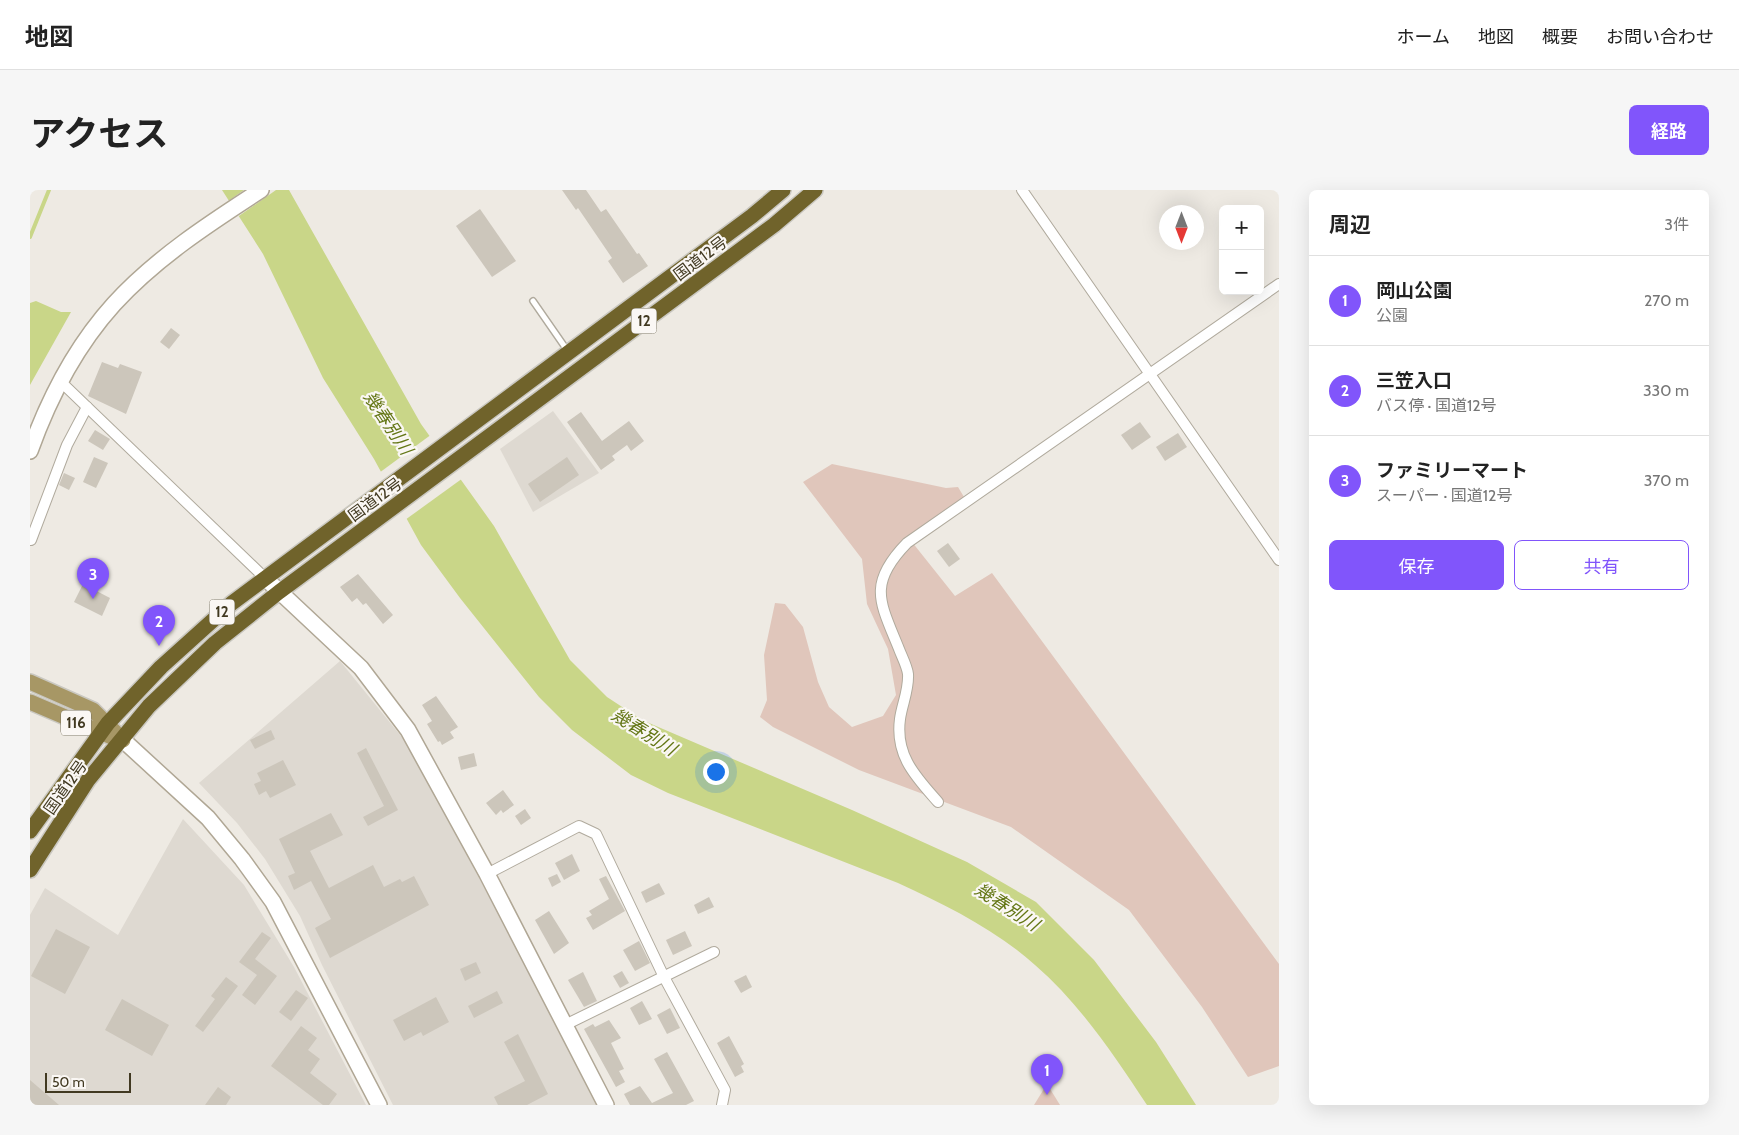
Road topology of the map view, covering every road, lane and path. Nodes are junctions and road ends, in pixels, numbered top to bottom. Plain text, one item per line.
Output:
1 (261, 190) edge
2 (783, 190) edge
3 (815, 190) edge
4 (1022, 190) edge
5 (1279, 284) edge
6 (533, 301) dead end
7 (569, 353) junction
8 (1150, 374) junction
9 (60, 381) junction
10 (87, 407) junction
11 (30, 451) edge
12 (31, 540) edge
13 (1279, 560) edge
14 (265, 578) junction
15 (279, 592) junction
16 (30, 682) edge
17 (30, 702) edge
18 (104, 728) junction
19 (123, 740) junction
20 (938, 802) dead end
21 (30, 831) edge
22 (30, 870) edge
23 (487, 874) junction
24 (714, 952) dead end
25 (664, 977) junction
26 (565, 1025) junction
27 (379, 1105) edge
28 (606, 1105) edge
29 (722, 1105) edge

1 - 9 street
2 - 7 highway, 国道12号 / 12
3 - 15 highway, 国道12号 / 12
4 - 8 street
5 - 8 street
6 - 7 lane
7 - 14 highway, 国道12号 / 12
8 - 13 street
8 - 20 street
9 - 10 street
9 - 11 street
10 - 12 street
10 - 14 street
14 - 15 street
14 - 18 highway, 国道12号 / 12
15 - 19 highway, 国道12号 / 12
15 - 23 street
16 - 18 main road, 116
17 - 18 main road, 116
18 - 19 main road, 116
18 - 21 highway, 国道12号 / 12
19 - 22 highway, 国道12号 / 12
19 - 27 street
23 - 25 street
23 - 26 street
24 - 25 street
25 - 26 street
25 - 29 street
26 - 28 street

